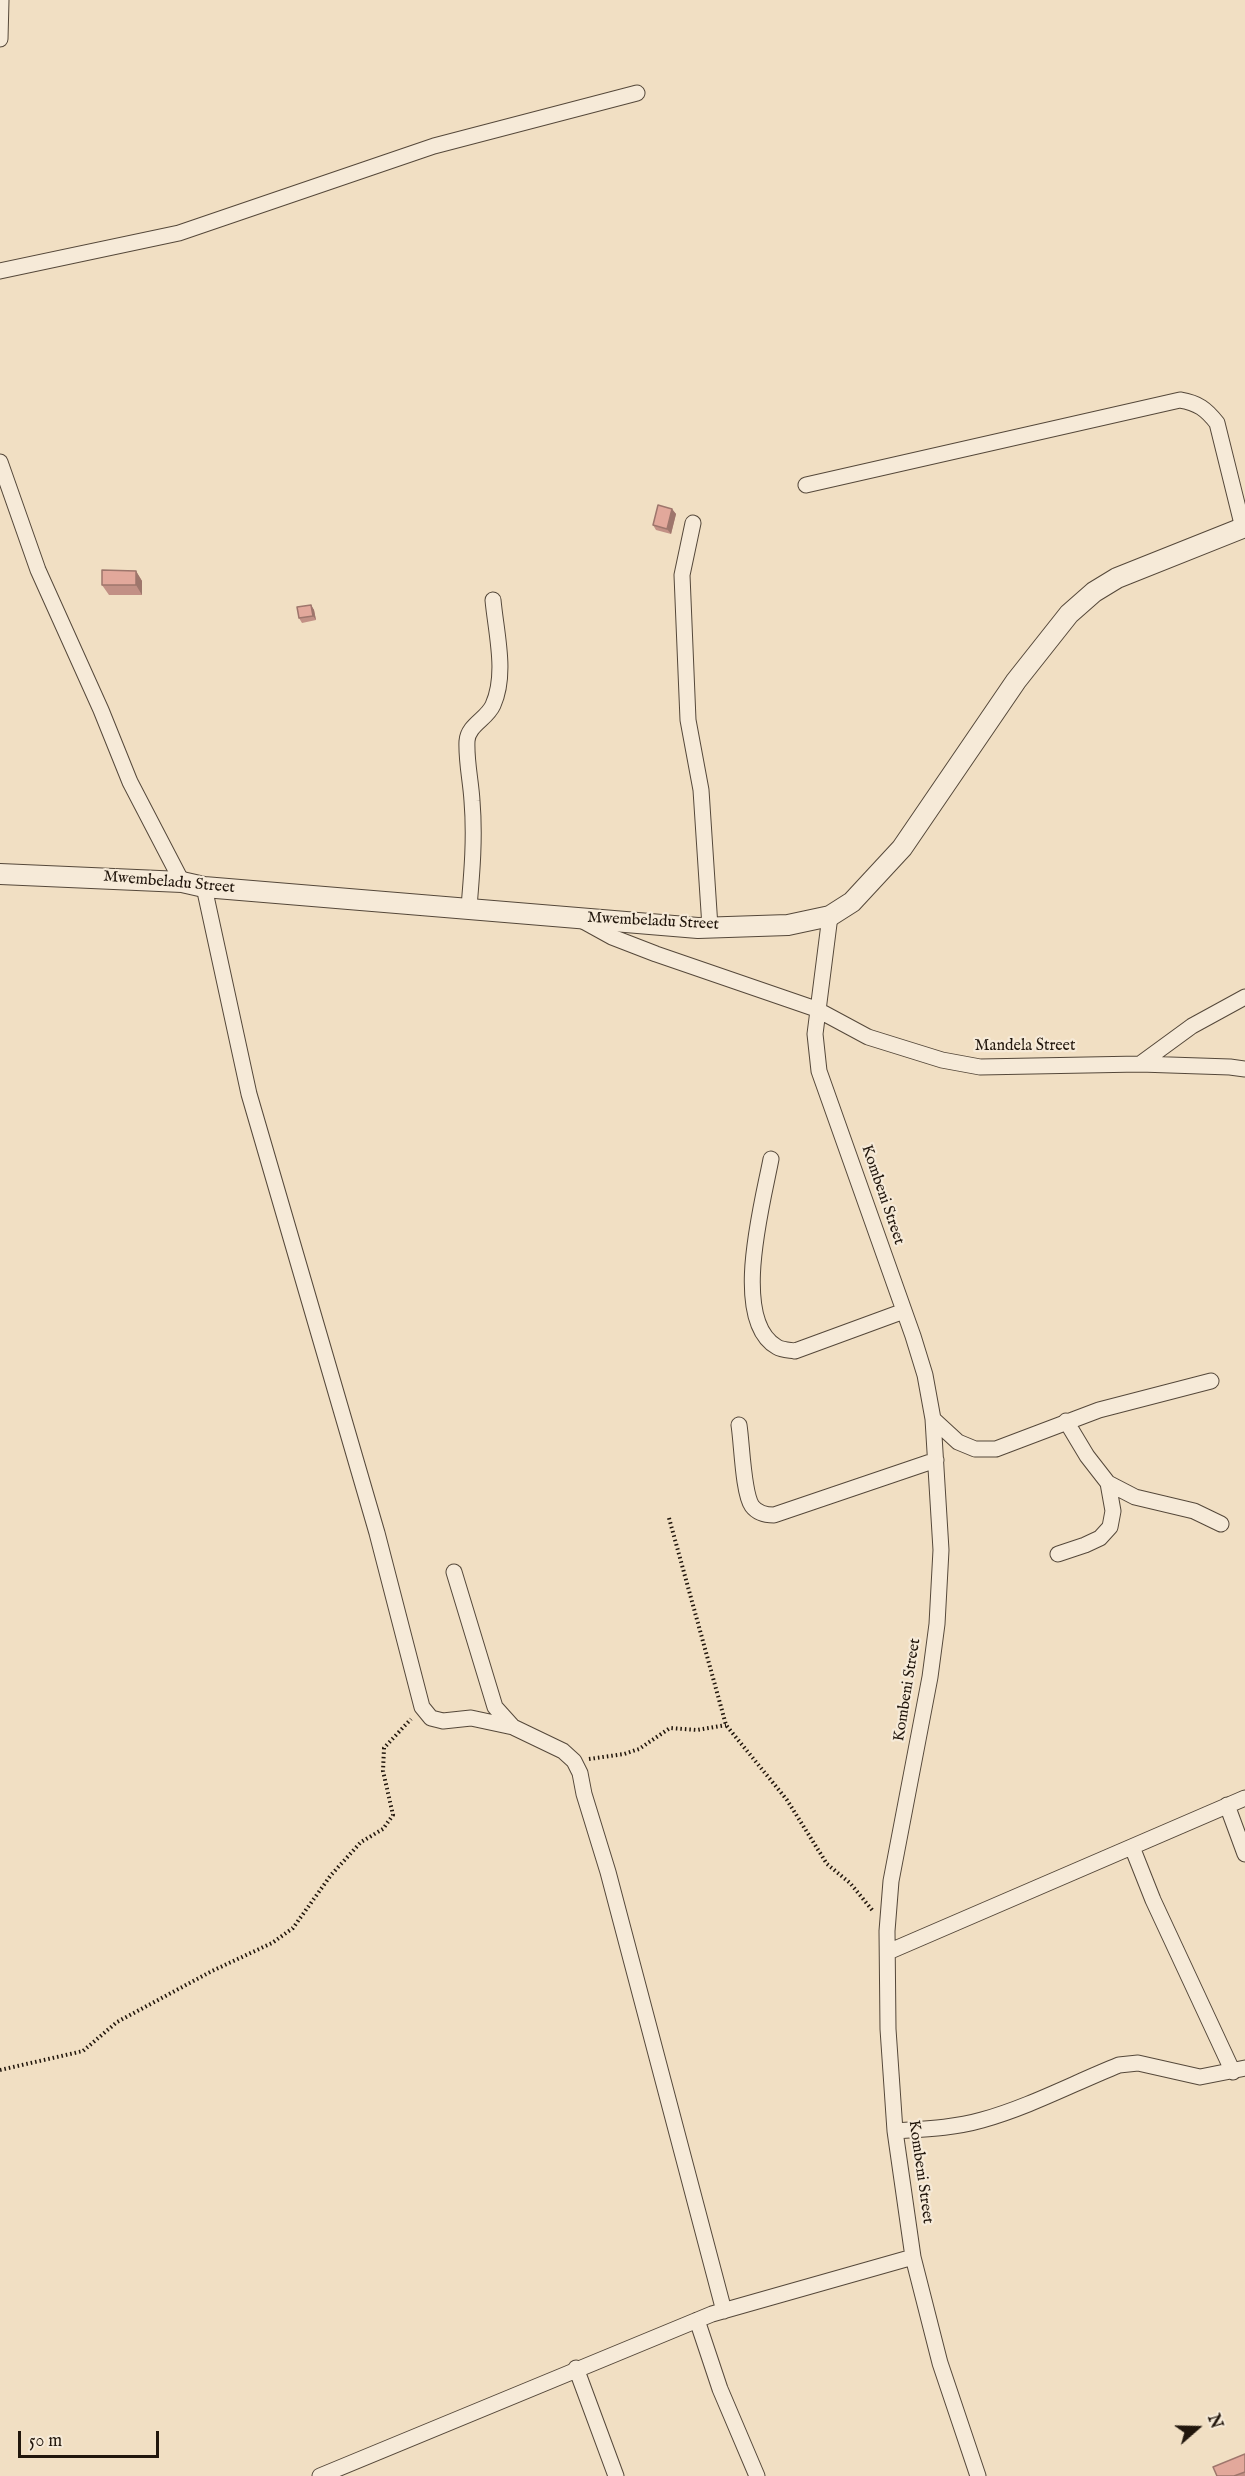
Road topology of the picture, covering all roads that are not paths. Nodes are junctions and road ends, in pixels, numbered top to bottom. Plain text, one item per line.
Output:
1 (1, 0) edge
2 (0, 39) edge
3 (637, 93) dead end
4 (0, 271) edge
5 (0, 462) edge
6 (806, 484) dead end
7 (693, 523) dead end
8 (1244, 527) edge
9 (493, 600) dead end
10 (0, 874) edge
11 (182, 882) junction
12 (204, 887) junction
13 (469, 907) junction
14 (830, 916) junction
15 (578, 918) junction
16 (710, 927) junction
17 (1245, 997) edge
18 (816, 1009) junction
19 (1140, 1064) junction
20 (1245, 1069) edge
21 (771, 1159) dead end
22 (904, 1311) junction
23 (1211, 1381) dead end
24 (933, 1419) junction
25 (1066, 1421) junction
26 (739, 1425) dead end
27 (936, 1460) junction
28 (1108, 1483) junction
29 (1221, 1524) dead end
30 (1058, 1554) dead end
31 (454, 1572) dead end
32 (513, 1727) junction
33 (1245, 1797) edge
34 (1227, 1805) junction
35 (1132, 1847) junction
36 (1245, 1854) edge
37 (888, 1952) junction
38 (1239, 2070) edge
39 (895, 2131) junction
40 (913, 2257) junction
41 (724, 2311) junction
42 (697, 2320) junction
43 (576, 2368) junction
44 (320, 2476) edge
45 (616, 2476) edge
46 (758, 2476) edge
47 (978, 2476) edge

1 - 2 street
3 - 4 street
5 - 11 street
6 - 8 street
7 - 16 street
8 - 14 street, Mwembeladu Street
9 - 13 street
10 - 11 street, Mwembeladu Street
11 - 12 street, Mwembeladu Street
12 - 13 street, Mwembeladu Street
12 - 32 street
13 - 15 street, Mwembeladu Street
14 - 16 street, Mwembeladu Street
14 - 18 street, Kombeni Street
15 - 16 street, Mwembeladu Street
15 - 18 street, Mandela Street
17 - 19 street
18 - 19 street, Mandela Street
18 - 22 street, Kombeni Street
19 - 20 street, Mandela Street
21 - 22 street
22 - 24 street, Kombeni Street
23 - 25 street
24 - 25 street
24 - 27 street, Kombeni Street
25 - 28 street
26 - 27 street
27 - 37 street, Kombeni Street
28 - 29 street
28 - 30 street
31 - 32 street
32 - 41 street
33 - 34 street
34 - 35 street
34 - 36 street
35 - 37 street
35 - 38 street
37 - 39 street, Kombeni Street
38 - 39 street
39 - 40 street, Kombeni Street
40 - 41 street
40 - 47 street, Kombeni Street
41 - 42 street
42 - 43 street
42 - 46 street
43 - 44 street
43 - 45 street

